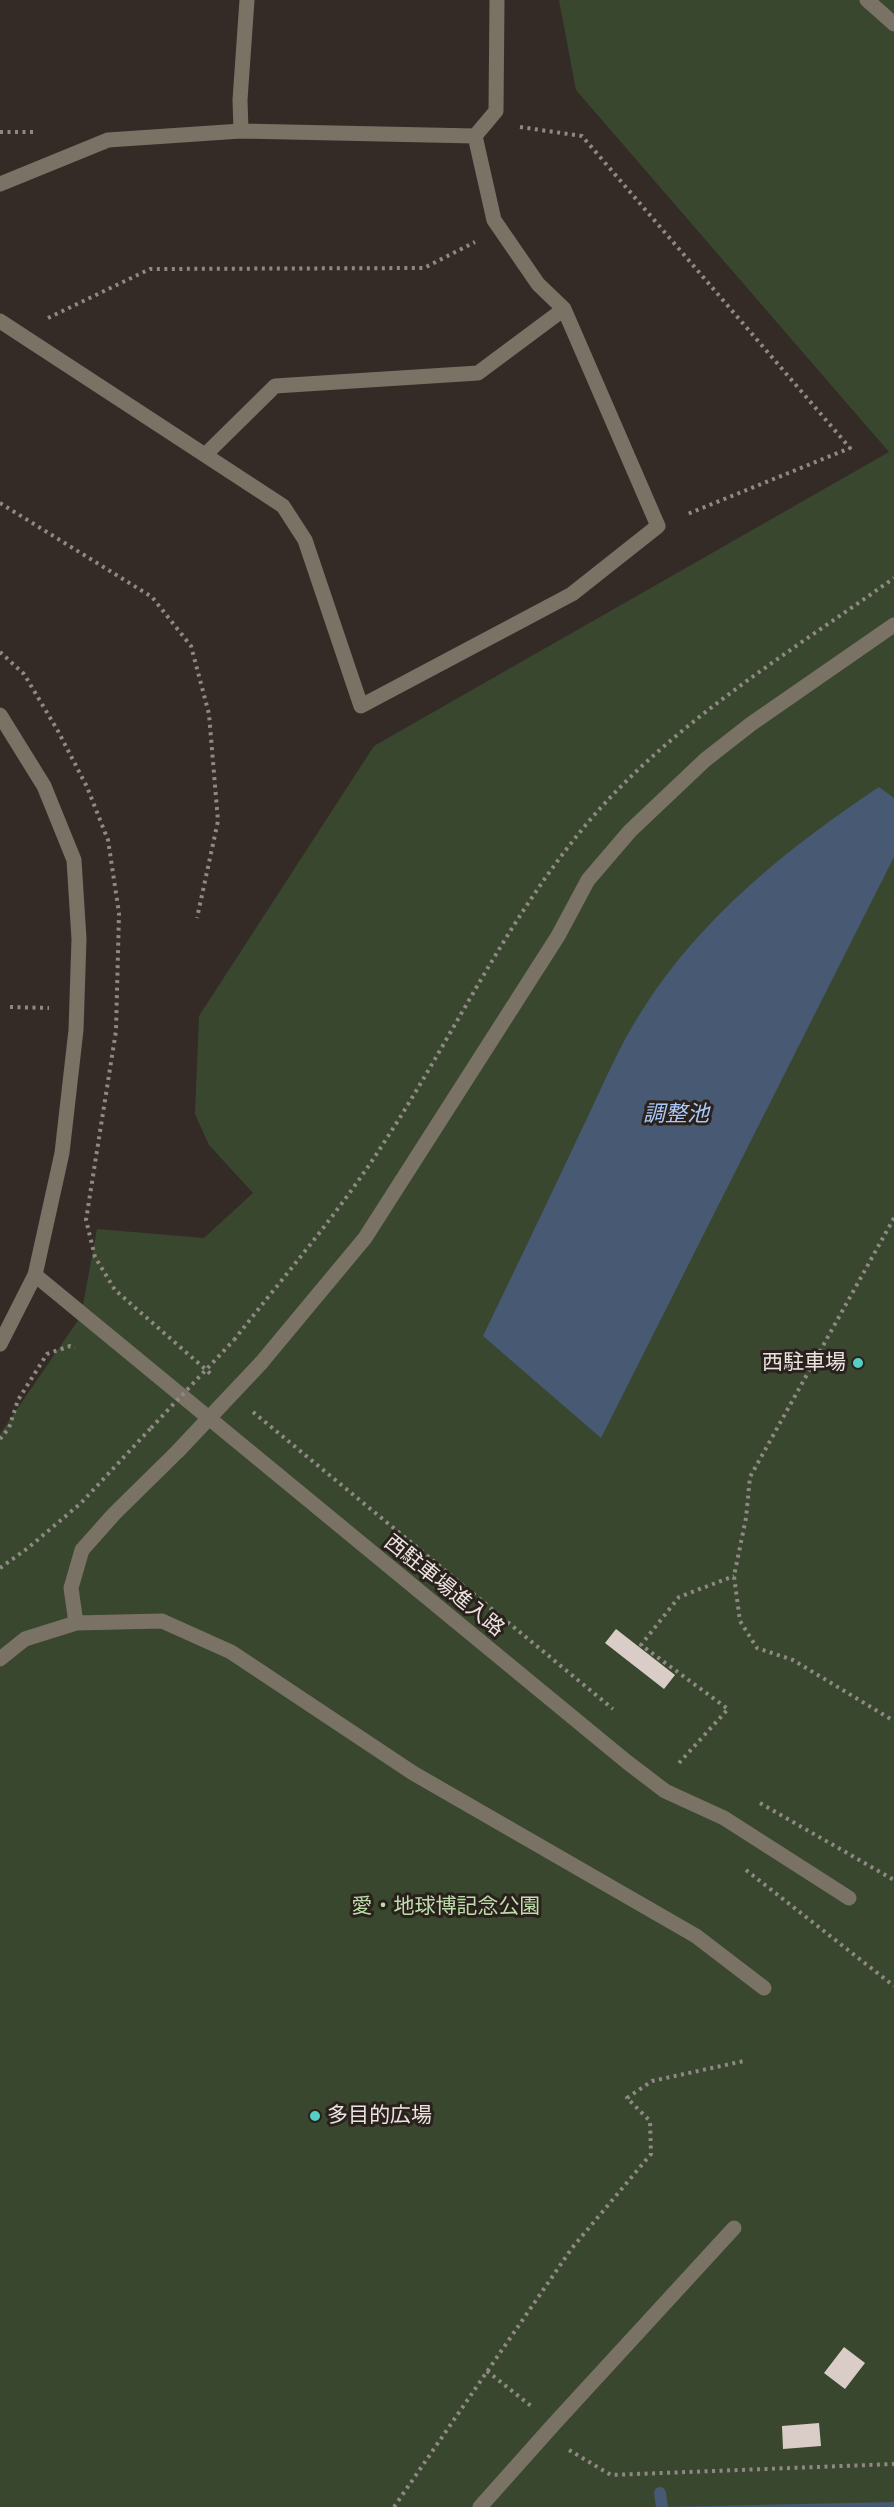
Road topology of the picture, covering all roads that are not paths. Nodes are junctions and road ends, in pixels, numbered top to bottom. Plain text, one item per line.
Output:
1 (247, 0) edge
2 (497, 0) edge
3 (867, 0) edge
4 (894, 24) edge
5 (241, 131) junction
6 (475, 136) junction
7 (0, 184) edge
8 (564, 309) junction
9 (0, 321) edge
10 (205, 455) junction
11 (894, 625) edge
12 (0, 715) edge
13 (35, 1275) junction
14 (0, 1344) edge
15 (76, 1623) junction
16 (0, 1659) edge
17 (849, 1898) dead end
18 (764, 1988) dead end
19 (734, 2228) dead end
20 (480, 2507) edge

1 - 5 street
2 - 6 street
3 - 4 street
5 - 6 street
5 - 7 street
6 - 8 street
8 - 10 street
8 - 10 street
9 - 10 street
11 - 15 street, bridge
12 - 13 street
13 - 14 street
13 - 17 street, 西駐車場進入路
15 - 16 street
15 - 18 street
19 - 20 street

